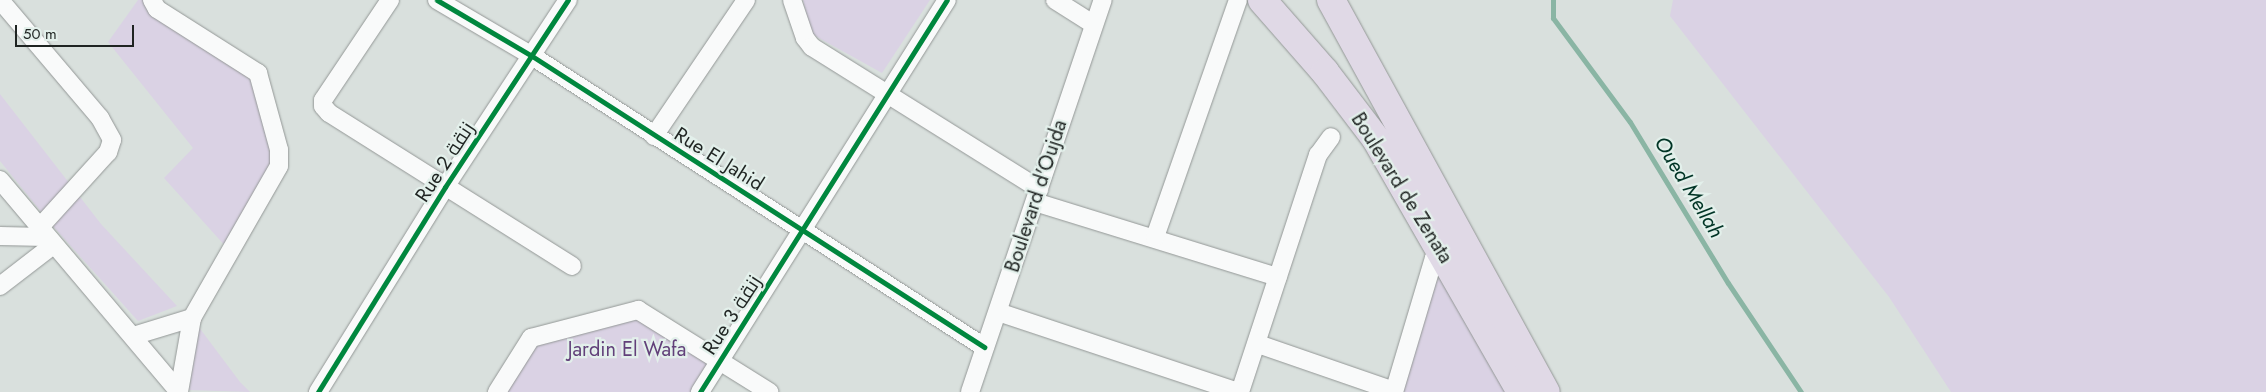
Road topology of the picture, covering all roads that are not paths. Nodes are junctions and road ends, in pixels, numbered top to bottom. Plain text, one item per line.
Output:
1 (0, 0) edge
2 (152, 0) edge
3 (390, 0) edge
4 (437, 0) edge
5 (568, 0) edge
6 (792, 0) edge
7 (947, 0) edge
8 (1055, 0) edge
9 (1103, 0) edge
10 (1238, 0) edge
11 (1262, 0) edge
12 (1331, 0) edge
13 (742, 1) edge
14 (1093, 24) junction
15 (532, 56) junction
16 (888, 96) junction
17 (654, 136) junction
18 (1331, 138) dead end
19 (0, 180) edge
20 (445, 187) junction
21 (1036, 196) junction
22 (804, 230) junction
23 (0, 236) edge
24 (46, 237) junction
25 (1155, 237) junction
26 (1440, 248) junction
27 (572, 266) dead end
28 (1278, 276) junction
29 (0, 286) edge
30 (998, 312) junction
31 (192, 318) junction
32 (133, 336) junction
33 (1258, 344) junction
34 (984, 346) junction
35 (719, 363) junction
36 (179, 392) edge
37 (318, 392) edge
38 (497, 392) edge
39 (700, 392) edge
40 (769, 392) edge
41 (970, 392) edge
42 (1240, 392) edge
43 (1394, 392) edge
44 (1521, 392) edge
45 (1546, 392) edge

1 - 24 street
2 - 31 street
3 - 20 street
4 - 15 street, Rue El Jahid
5 - 15 street, Rue 2 زنقة
6 - 16 street
7 - 16 street, Rue 3 زنقة
8 - 14 street
9 - 14 street, Boulevard d'Oujda
10 - 25 street
11 - 26 highway, Boulevard de Zenata
12 - 45 highway, Boulevard de Zenata
13 - 17 street
14 - 21 street, Boulevard d'Oujda
15 - 17 street, Rue El Jahid
15 - 20 street, Rue 2 زنقة
16 - 21 street
16 - 22 street, Rue 3 زنقة
17 - 22 street, Rue El Jahid
18 - 28 street
19 - 24 street
20 - 27 street
20 - 37 street, Rue 2 زنقة
21 - 25 street
21 - 30 street, Boulevard d'Oujda
22 - 34 street, Rue El Jahid
22 - 35 street, Rue 3 زنقة
23 - 24 street
24 - 29 street
24 - 32 street
25 - 28 street
26 - 43 street
26 - 44 highway, Boulevard de Zenata
28 - 33 street
30 - 34 street, Boulevard d'Oujda
30 - 42 street
31 - 32 street
31 - 36 street
32 - 36 street
33 - 42 street
33 - 43 street
34 - 41 street, Boulevard d'Oujda
35 - 38 street
35 - 39 street, Rue 3 زنقة
35 - 40 street

